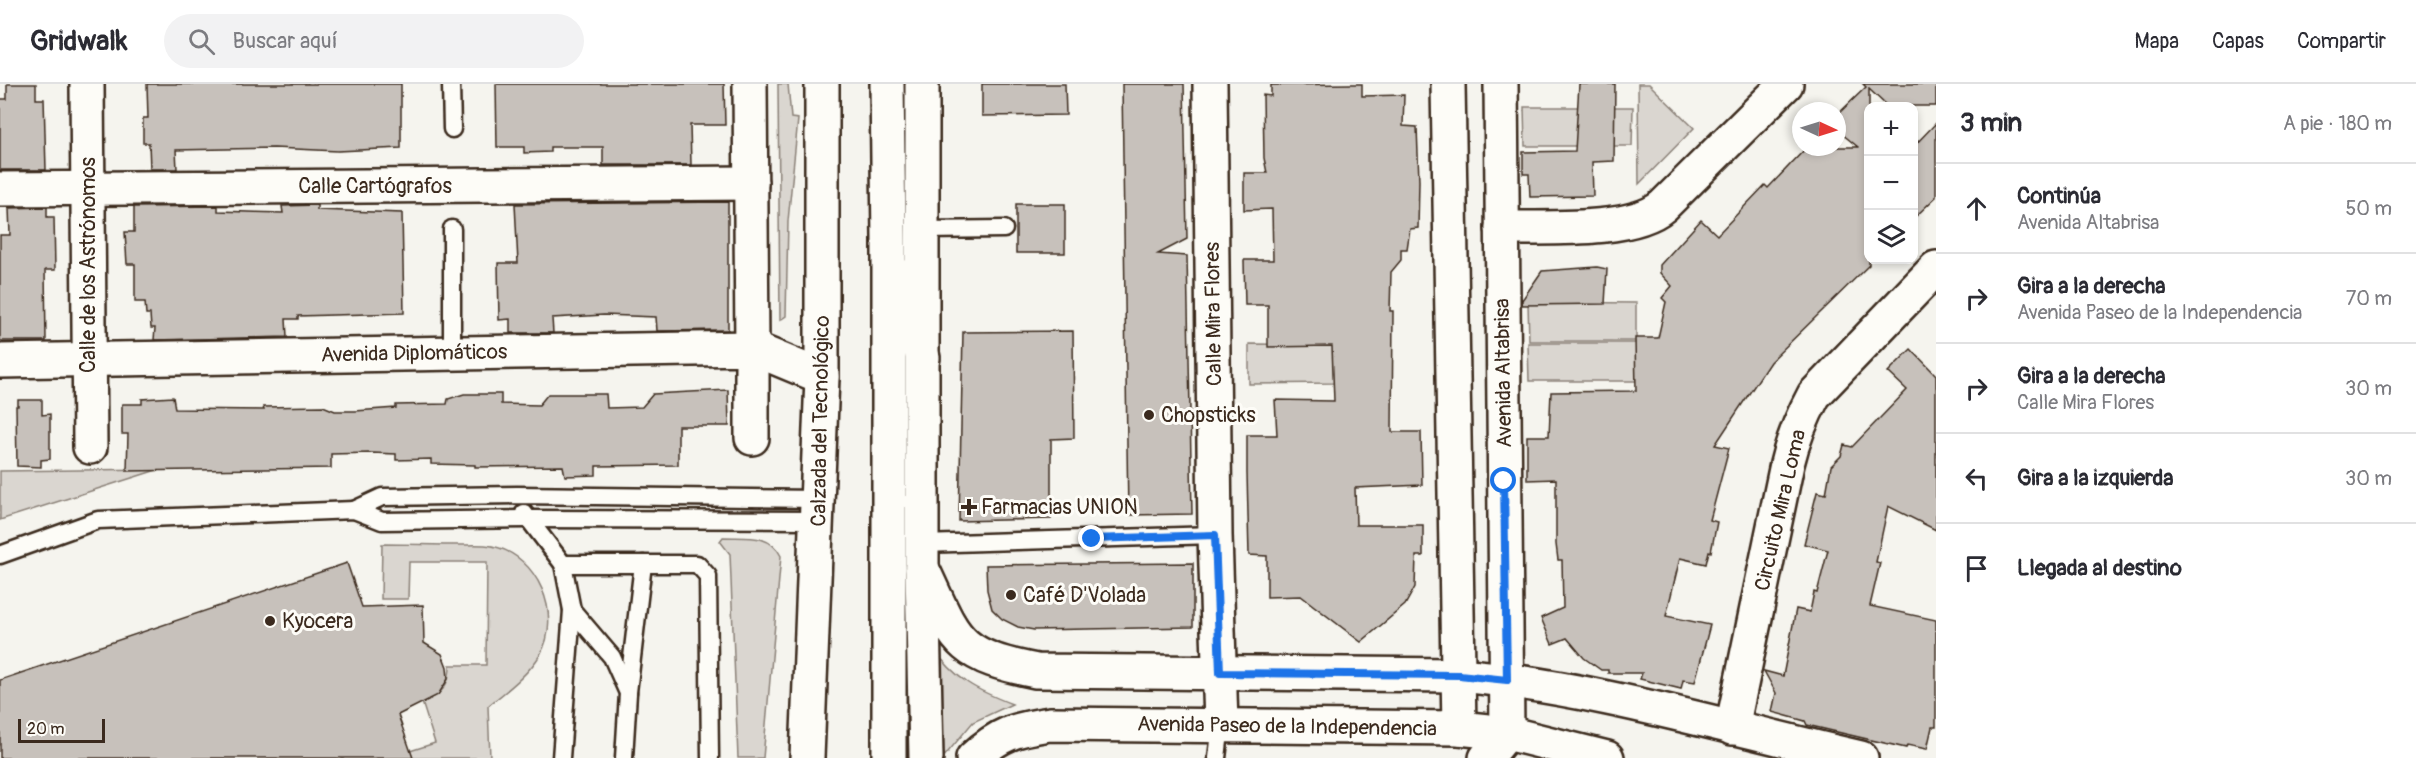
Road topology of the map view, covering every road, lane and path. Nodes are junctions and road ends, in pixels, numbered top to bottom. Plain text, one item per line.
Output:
1 (87, 84) edge
2 (452, 84) edge
3 (750, 84) edge
4 (822, 84) edge
5 (887, 84) edge
6 (922, 84) edge
7 (1210, 84) edge
8 (1448, 84) edge
9 (1501, 84) edge
10 (1786, 84) edge
11 (452, 129) dead end
12 (751, 183) junction
13 (88, 188) junction
14 (0, 189) edge
15 (1502, 228) junction
16 (452, 229) dead end
17 (1005, 229) dead end
18 (923, 230) junction
19 (889, 238) junction
20 (1936, 268) edge
21 (752, 348) junction
22 (452, 352) junction
23 (923, 358) junction
24 (89, 359) junction
25 (0, 361) edge
26 (822, 377) junction
27 (752, 438) dead end
28 (90, 447) dead end
29 (517, 495) junction
30 (818, 509) junction
31 (354, 510) junction
32 (526, 519) junction
33 (1215, 535) junction
34 (0, 555) edge
35 (923, 556) junction
36 (563, 564) junction
37 (643, 564) junction
38 (572, 610) junction
39 (1220, 673) junction
40 (1459, 675) junction
41 (1507, 680) junction
42 (628, 693) junction
43 (1221, 724) junction
44 (1459, 728) junction
45 (1731, 728) junction
46 (1507, 733) junction
47 (561, 758) edge
48 (624, 758) edge
49 (710, 758) edge
50 (807, 758) edge
51 (889, 758) edge
52 (926, 758) edge
53 (974, 758) edge
54 (1217, 758) edge
55 (1470, 758) edge
56 (1486, 758) edge
57 (1607, 758) edge
58 (1861, 758) edge

1 - 13 street, Calle de los Astrónomos
2 - 11 lane
3 - 12 street
4 - 26 street, Calzada del Tecnológico
5 - 19 street
6 - 18 street
7 - 33 street, Calle Mira Flores
8 - 40 street
9 - 15 street, Avenida Altabrisa
10 - 15 street
12 - 13 street, Calle Cartógrafos
12 - 21 street
13 - 14 street, Calle Cartógrafos
13 - 24 street, Calle de los Astrónomos
15 - 41 street, Avenida Altabrisa
16 - 22 lane
17 - 18 lane
18 - 23 street
19 - 23 street
19 - 51 street
20 - 45 street, Circuito Mira Loma
21 - 22 street, Avenida Diplomáticos
21 - 26 street, Avenida Diplomáticos
21 - 27 street
22 - 24 street, Avenida Diplomáticos
23 - 35 street
24 - 25 street, Avenida Diplomáticos
24 - 28 street, Calle de los Astrónomos
26 - 30 street, Calzada del Tecnológico
29 - 30 lane
29 - 31 lane
29 - 32 lane
30 - 32 lane
30 - 50 street, Calzada del Tecnológico
31 - 32 lane
31 - 34 lane
32 - 36 lane
33 - 35 lane
33 - 39 street, Calle Mira Flores
35 - 39 street
35 - 52 street
36 - 37 lane
36 - 38 lane
37 - 42 lane
37 - 49 lane
38 - 42 lane
38 - 47 lane
39 - 40 street
39 - 43 street, Calle Mira Flores
40 - 41 street
40 - 44 street
41 - 45 street
41 - 46 street, Avenida Altabrisa
42 - 48 lane
43 - 44 street, Avenida Paseo de la Independencia
43 - 53 street, Avenida Paseo de la Independencia
43 - 54 lane
44 - 46 street, Avenida Paseo de la Independencia
44 - 55 street
45 - 58 street
46 - 56 street
46 - 57 street, Avenida Paseo de la Independencia

